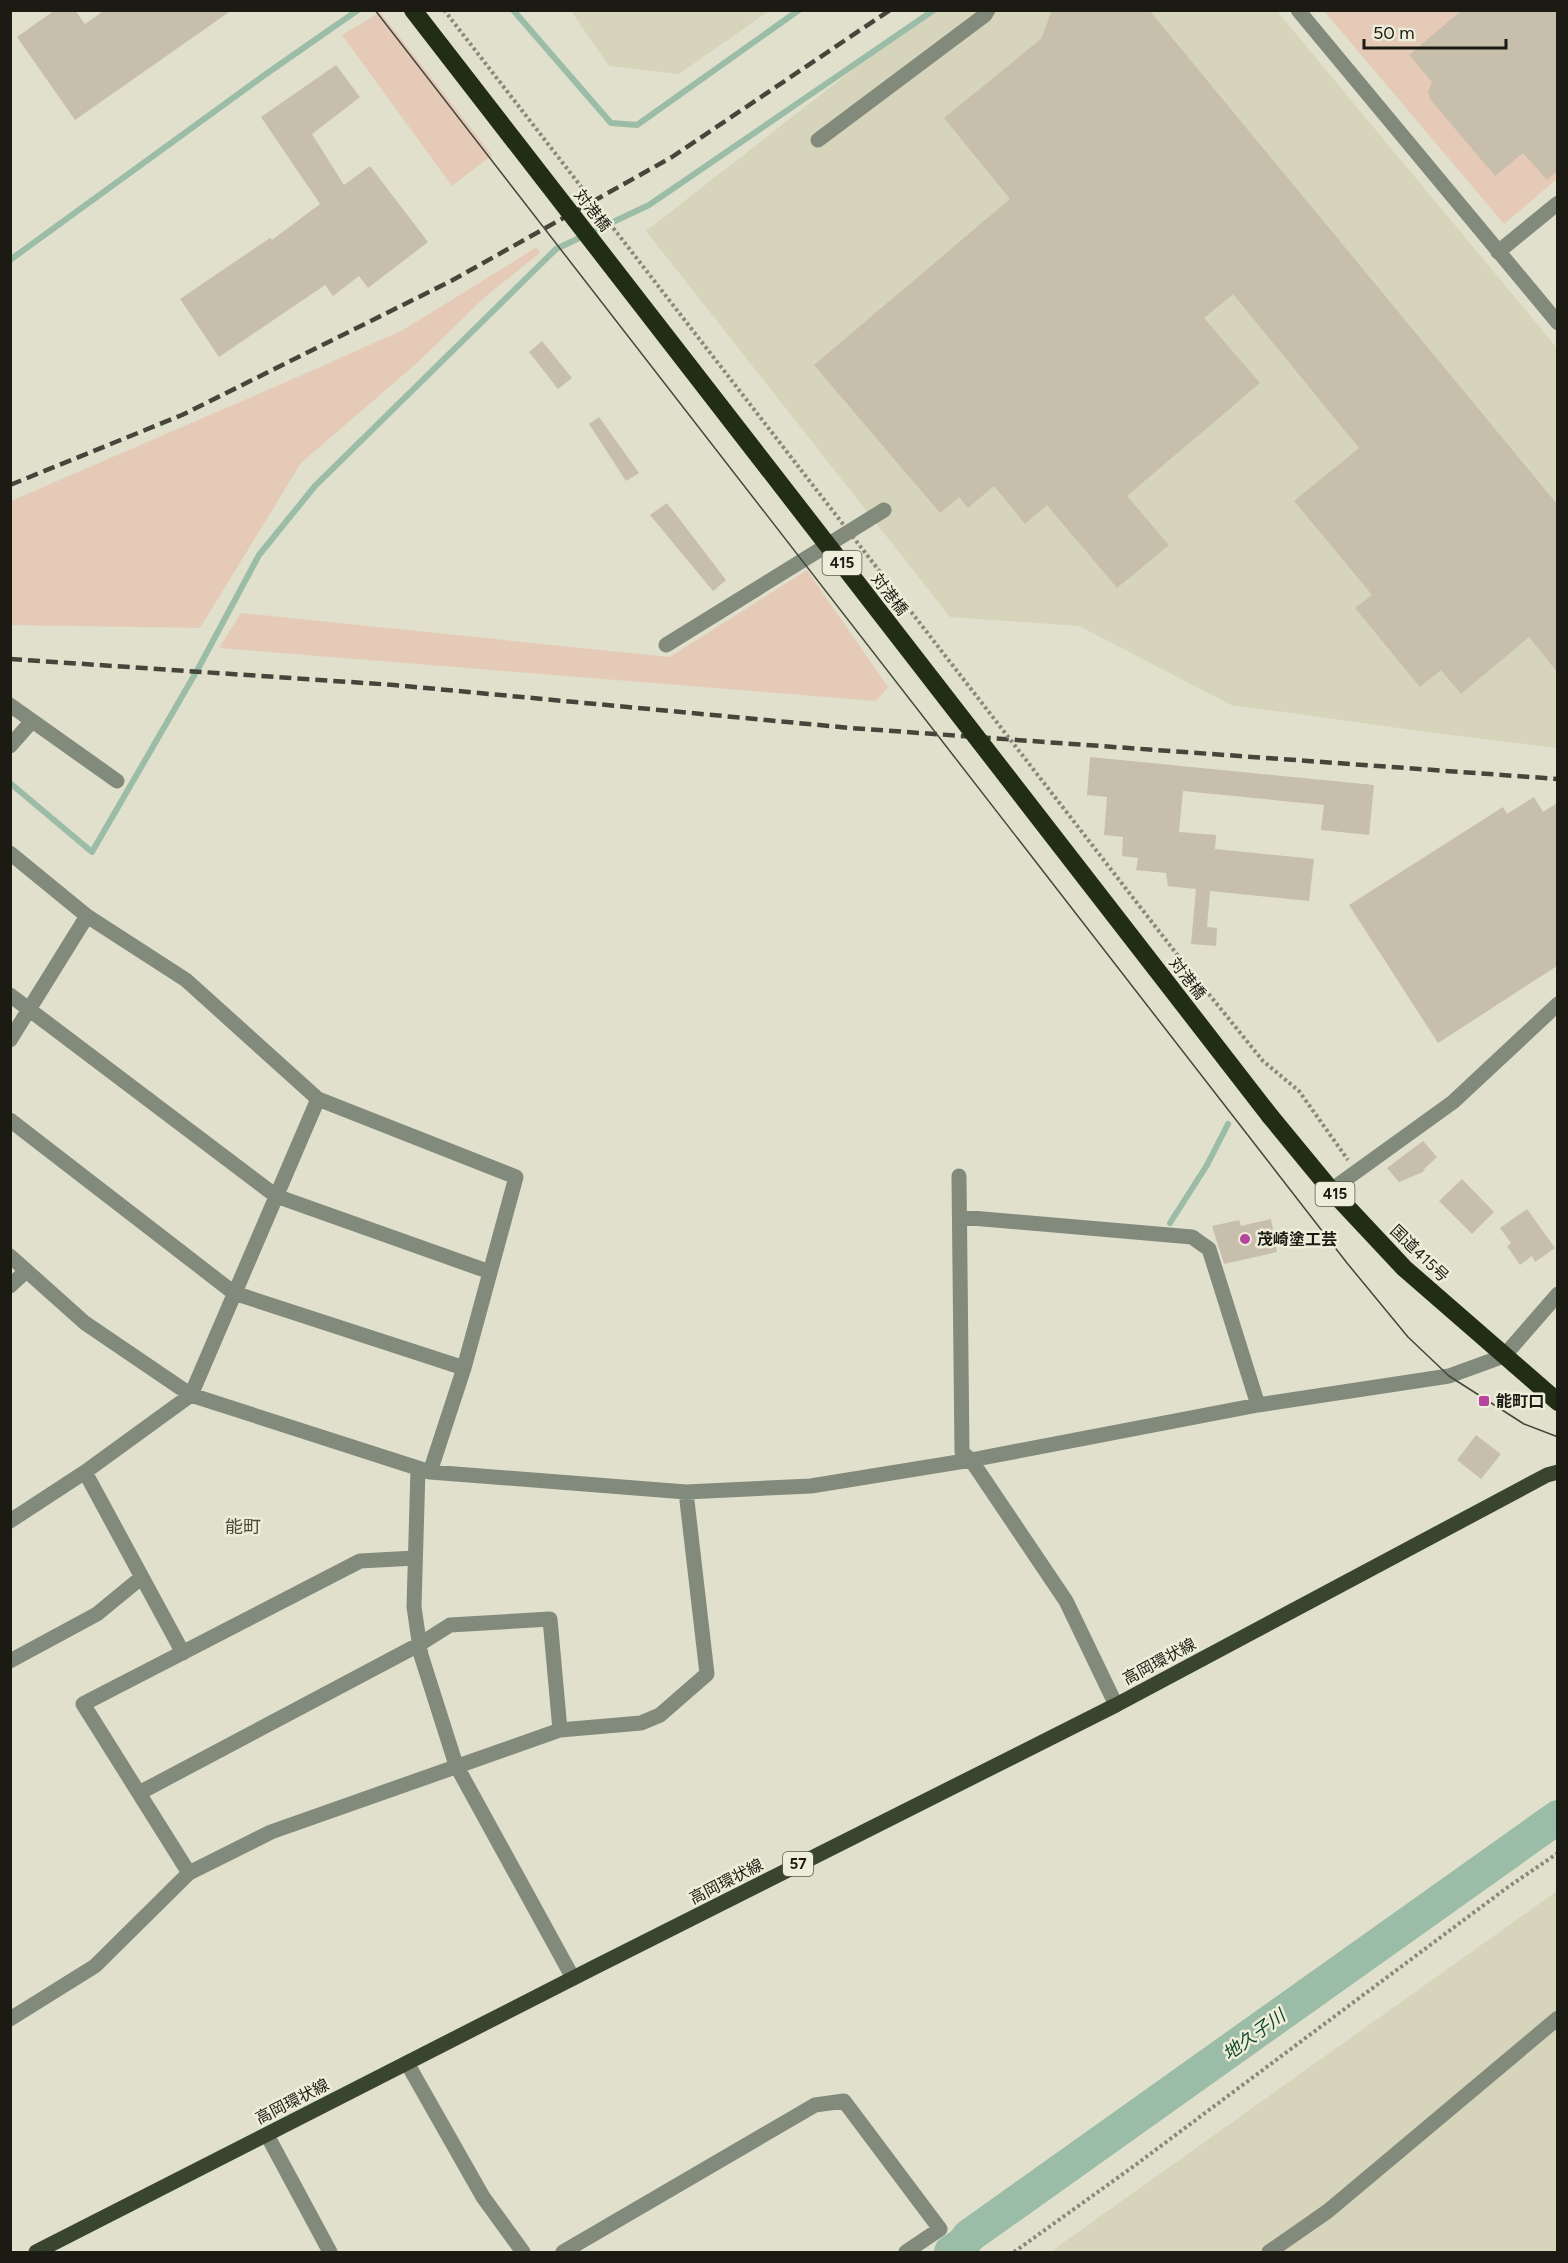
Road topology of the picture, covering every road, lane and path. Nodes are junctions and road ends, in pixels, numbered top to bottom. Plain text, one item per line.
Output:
1 (413, 10) edge
2 (444, 10) edge
3 (988, 10) edge
4 (1298, 10) edge
5 (818, 140) dead end
6 (1557, 203) edge
7 (1498, 252) junction
8 (1557, 323) edge
9 (884, 510) dead end
10 (666, 645) dead end
11 (10, 705) edge
12 (32, 721) junction
13 (10, 746) edge
14 (117, 781) dead end
15 (10, 853) edge
16 (87, 916) junction
17 (10, 995) edge
18 (1557, 1004) edge
19 (30, 1011) junction
20 (10, 1040) edge
21 (318, 1099) junction
22 (1270, 1116) joint
23 (10, 1120) edge
24 (1356, 1171) junction
25 (958, 1176) dead end
26 (1331, 1190) junction
27 (276, 1196) junction
28 (960, 1217) junction
29 (10, 1256) edge
30 (26, 1271) junction
31 (490, 1272) junction
32 (10, 1286) edge
33 (234, 1293) junction
34 (1557, 1294) edge
35 (1504, 1356) junction
36 (464, 1368) junction
37 (191, 1395) junction
38 (1557, 1402) edge
39 (1258, 1405) junction
40 (971, 1460) junction
41 (424, 1471) junction
42 (85, 1472) junction
43 (1557, 1472) edge
44 (686, 1492) junction
45 (10, 1521) edge
46 (415, 1558) junction
47 (142, 1577) junction
48 (420, 1644) junction
49 (183, 1653) junction
50 (10, 1661) edge
51 (1116, 1705) junction
52 (560, 1730) junction
53 (456, 1765) junction
54 (139, 1793) junction
55 (1557, 1853) edge
56 (189, 1873) junction
57 (573, 1978) junction
58 (1557, 2018) edge
59 (10, 2019) edge
60 (407, 2063) junction
61 (267, 2135) junction
62 (36, 2253) edge
63 (330, 2253) edge
64 (523, 2253) edge
65 (563, 2253) edge
66 (906, 2253) edge
67 (1014, 2253) edge
68 (1269, 2253) edge

1 - 22 highway, 対港橋 / 415, bridge
2 - 24 path, bridge
3 - 5 street
4 - 7 street
6 - 7 street
7 - 8 street
9 - 10 street
11 - 12 street
12 - 13 street
12 - 14 street
15 - 16 street
16 - 19 street
16 - 21 street
17 - 19 street
18 - 24 street
19 - 20 street
19 - 27 street
21 - 27 street
21 - 31 street
22 - 26 highway, 国道415号 / 415
23 - 33 street
24 - 26 street
25 - 28 street
26 - 35 highway, 国道415号 / 415
27 - 31 street
27 - 33 street
28 - 39 street
28 - 40 street
29 - 30 street
30 - 32 street
30 - 37 street
31 - 36 street
33 - 36 street
33 - 37 street
34 - 35 street
35 - 38 highway, 国道415号 / 415
35 - 39 street
36 - 41 street
37 - 41 street
37 - 42 street
39 - 40 street
40 - 44 street
40 - 51 street
41 - 44 street
41 - 46 street
42 - 45 street
42 - 47 street
43 - 51 main road, 高岡環状線 / 57
44 - 52 street
46 - 48 street
46 - 49 street
47 - 49 street
47 - 50 street
48 - 52 street
48 - 53 street
48 - 54 street
49 - 54 street
51 - 57 main road, 高岡環状線 / 57
52 - 53 street
53 - 56 street
53 - 57 street
54 - 56 street
55 - 67 path
56 - 59 street
57 - 60 main road, 高岡環状線 / 57
58 - 68 street
60 - 61 main road, 高岡環状線 / 57
60 - 64 street
61 - 62 main road, 高岡環状線 / 57
61 - 63 street
65 - 66 street

